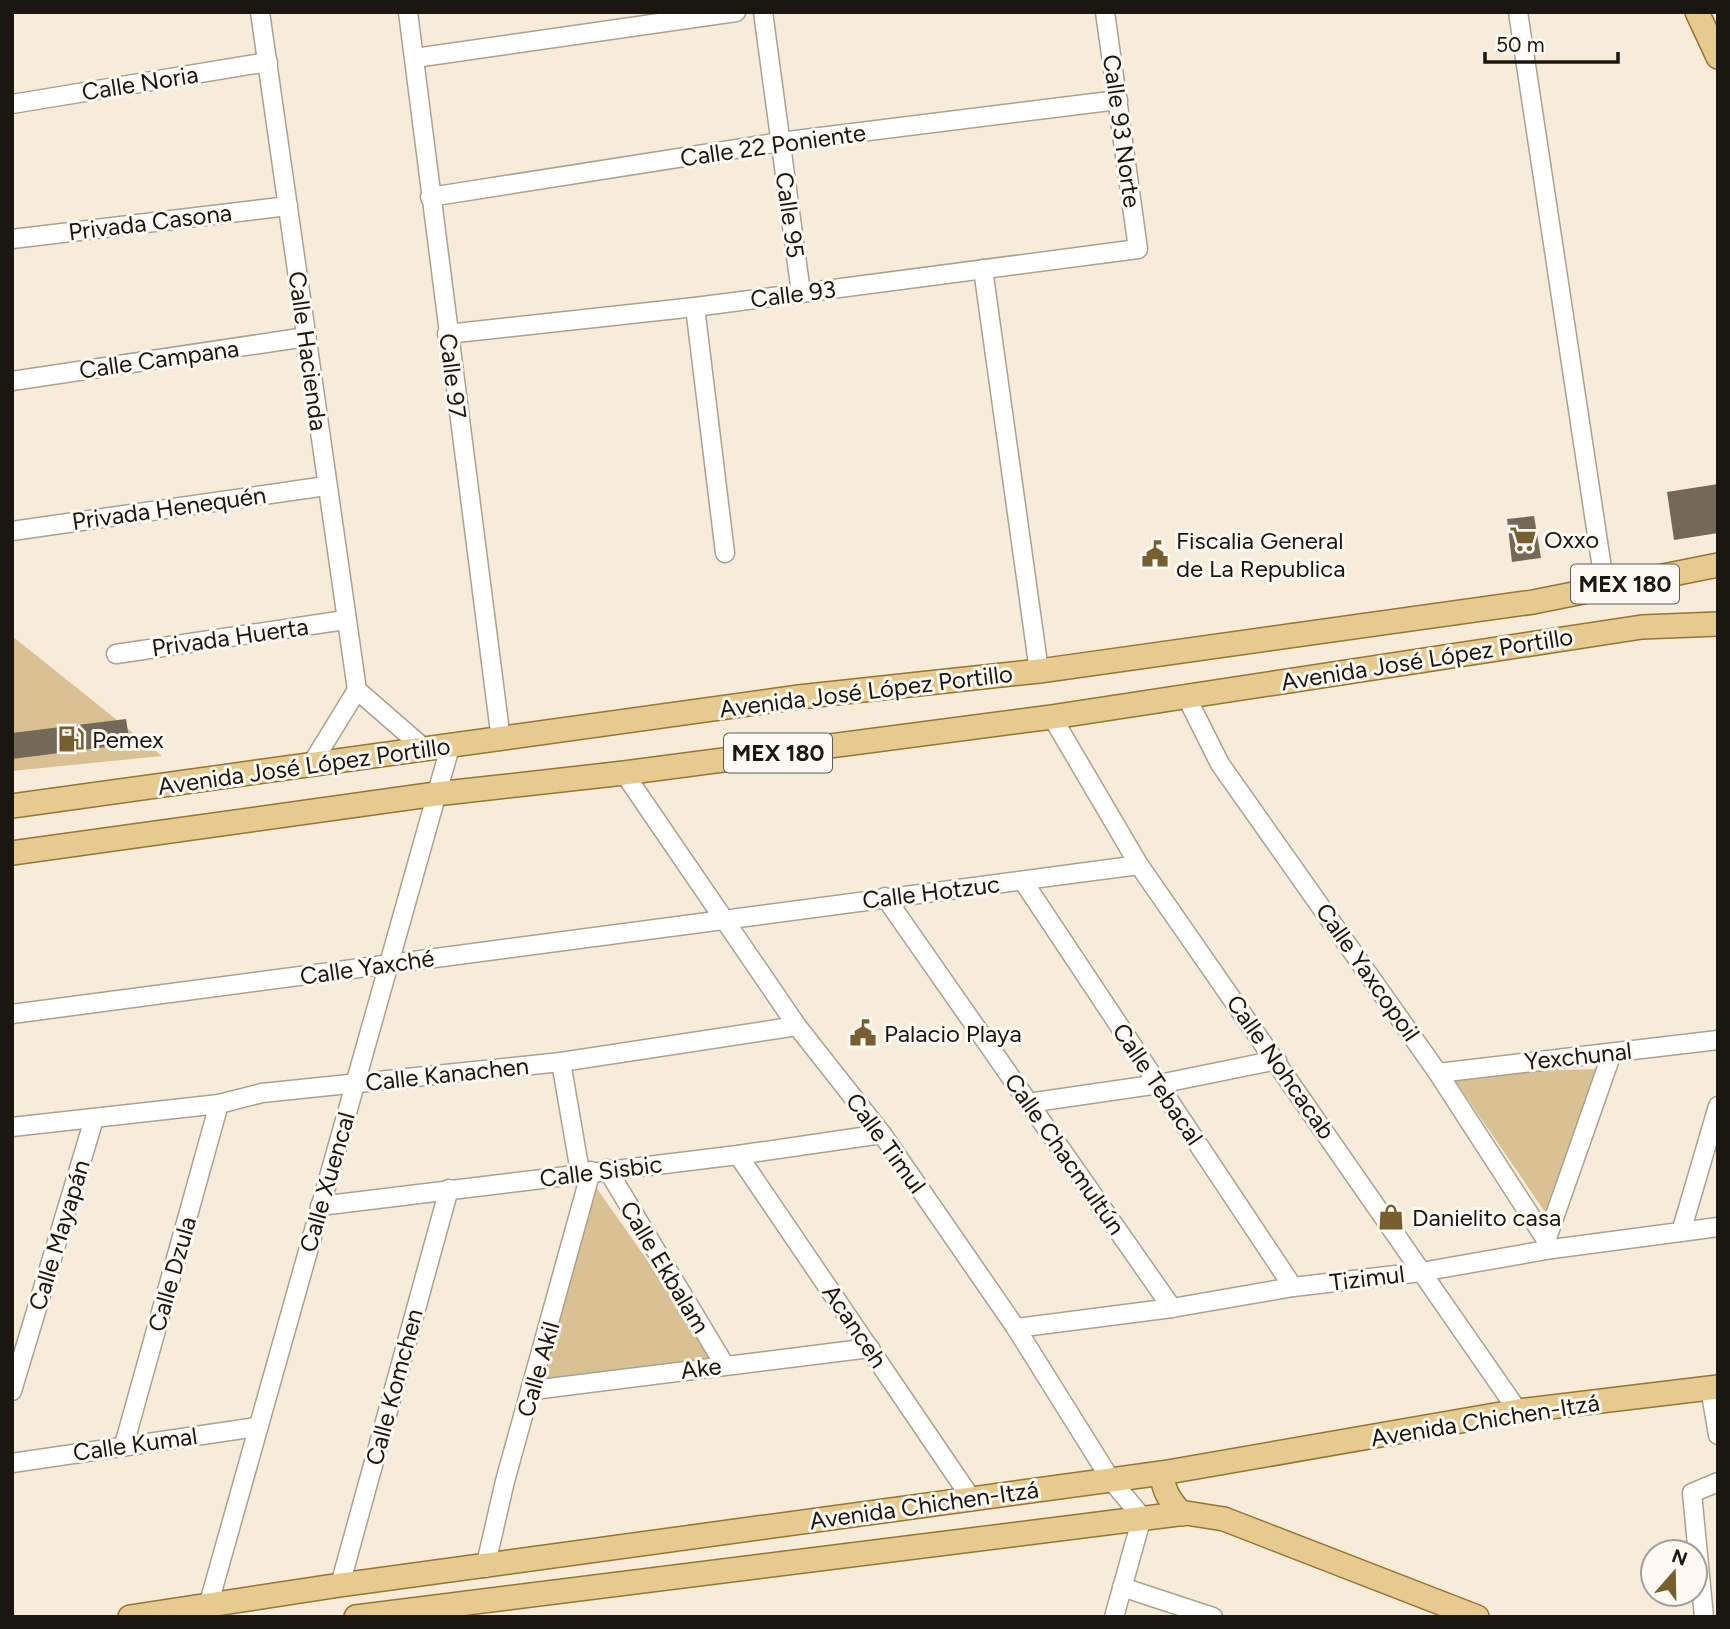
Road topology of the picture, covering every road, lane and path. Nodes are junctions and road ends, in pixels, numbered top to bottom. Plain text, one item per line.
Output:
1 (260, 12) edge
2 (408, 12) edge
3 (736, 12) edge
4 (763, 12) edge
5 (1105, 12) edge
6 (1518, 12) edge
7 (1696, 12) edge
8 (1718, 57) edge
9 (415, 58) junction
10 (268, 62) junction
11 (1118, 100) junction
12 (12, 104) edge
13 (780, 142) junction
14 (430, 197) junction
15 (288, 205) junction
16 (12, 239) edge
17 (1138, 249) joint
18 (983, 270) junction
19 (801, 293) junction
20 (695, 307) junction
21 (447, 334) junction
22 (306, 337) junction
23 (12, 381) edge
24 (326, 486) junction
25 (12, 531) edge
26 (725, 553) dead end
27 (1718, 565) edge
28 (1605, 588) junction
29 (345, 620) junction
30 (1718, 624) edge
31 (116, 654) dead end
32 (1039, 671) junction
33 (356, 690) junction
34 (1186, 696) junction
35 (1052, 717) junction
36 (501, 740) junction
37 (450, 747) junction
38 (426, 750) junction
39 (311, 765) junction
40 (624, 773) junction
41 (436, 794) junction
42 (12, 806) edge
43 (12, 853) edge
44 (1139, 865) junction
45 (1023, 881) junction
46 (885, 897) junction
47 (722, 919) junction
48 (388, 965) junction
49 (12, 1014) edge
50 (797, 1026) junction
51 (1718, 1040) edge
52 (1612, 1053) junction
53 (1277, 1060) junction
54 (561, 1062) junction
55 (1438, 1073) junction
56 (354, 1084) junction
57 (1159, 1084) junction
58 (1028, 1103) junction
59 (219, 1104) junction
60 (1718, 1106) edge
61 (94, 1119) junction
62 (12, 1127) edge
63 (883, 1134) junction
64 (738, 1155) junction
65 (593, 1171) junction
66 (449, 1189) junction
67 (320, 1206) junction
68 (1718, 1227) edge
69 (1681, 1232) junction
70 (1549, 1244) junction
71 (1421, 1272) junction
72 (1293, 1287) junction
73 (1172, 1308) junction
74 (1016, 1328) junction
75 (870, 1348) junction
76 (724, 1364) junction
77 (1714, 1387) edge
78 (533, 1390) junction
79 (12, 1391) edge
80 (1518, 1411) junction
81 (257, 1427) junction
82 (1718, 1435) edge
83 (124, 1445) junction
84 (12, 1463) edge
85 (1162, 1473) junction
86 (1111, 1480) junction
87 (1718, 1482) edge
88 (971, 1498) junction
89 (1182, 1514) junction
90 (1142, 1517) junction
91 (485, 1568) junction
92 (340, 1585) junction
93 (1122, 1587) junction
94 (206, 1611) edge
95 (130, 1617) edge
96 (356, 1617) edge
97 (1114, 1617) edge
98 (1213, 1617) edge
99 (1477, 1617) edge
100 (1704, 1617) edge

1 - 10 street, Calle Hacienda
2 - 9 street, Calle 97
3 - 9 street
4 - 13 street, Calle 95
5 - 11 street, Calle 93 Norte
6 - 28 street
7 - 8 main road
9 - 14 street, Calle 97
10 - 12 street, Calle Noria
10 - 15 street, Calle Hacienda
11 - 13 street, Calle 22 Poniente
11 - 17 street, Calle 93 Norte
13 - 14 street, Calle 22 Poniente
13 - 19 street, Calle 95
14 - 21 street, Calle 97
15 - 16 street, Privada Casona
15 - 22 street, Calle Hacienda
17 - 18 street, Calle 93
18 - 19 street, Calle 93
18 - 32 street
19 - 20 street, Calle 93
20 - 21 street, Calle 93
20 - 26 street
21 - 36 street, Calle 97
22 - 23 street, Calle Campana
22 - 24 street, Calle Hacienda
24 - 25 street, Privada Henequén
24 - 29 street, Calle Hacienda
27 - 28 main road, Avenida José López Portillo / MEX 180
28 - 32 main road, Avenida José López Portillo / MEX 180
29 - 31 street, Privada Huerta
29 - 33 street, Calle Hacienda
30 - 34 main road, Avenida José López Portillo / MEX 180
32 - 36 main road, Avenida José López Portillo / MEX 180
33 - 38 street
33 - 39 street
34 - 35 main road, Avenida José López Portillo / MEX 180
34 - 55 street, Calle Yaxcopoil
35 - 40 main road, Avenida José López Portillo / MEX 180
35 - 44 street, Calle Nohcacab
36 - 37 main road, Avenida José López Portillo / MEX 180
37 - 38 main road, Avenida José López Portillo / MEX 180
37 - 41 street, Calle Xuencal
38 - 39 main road, Avenida José López Portillo / MEX 180
39 - 42 main road, Avenida José López Portillo / MEX 180
40 - 41 main road, Avenida José López Portillo / MEX 180
40 - 47 street, Calle Timul
41 - 43 main road, Avenida José López Portillo / MEX 180
41 - 48 street, Calle Xuencal
44 - 45 street, Calle Hotzuc
44 - 53 street, Calle Nohcacab
45 - 46 street, Calle Hotzuc
45 - 57 street, Calle Tebacal
46 - 47 street, Calle Hotzuc
46 - 58 street, Calle Chacmultún
47 - 48 street, Calle Yaxché
47 - 50 street, Calle Timul
48 - 49 street, Calle Yaxché
48 - 56 street, Calle Xuencal
50 - 54 street, Calle Kanachen
50 - 63 street, Calle Timul
51 - 52 street, Yexchunal
52 - 55 street, Yexchunal
52 - 70 street
53 - 57 street
53 - 71 street, Calle Nohcacab
54 - 56 street, Calle Kanachen
54 - 65 street
55 - 70 street, Calle Yaxcopoil
56 - 59 street, Calle Kanachen
56 - 67 street, Calle Xuencal
57 - 58 street
57 - 72 street, Calle Tebacal
58 - 73 street, Calle Chacmultún
59 - 61 street, Calle Kanachen
59 - 83 street, Calle Dzula
60 - 69 street
61 - 62 street, Calle Kanachen
61 - 79 street, Calle Mayapán
63 - 64 street, Calle Sisbic
63 - 74 street, Calle Timul
64 - 65 street, Calle Sisbic
64 - 75 street, Acanceh
65 - 66 street, Calle Sisbic
65 - 76 street, Calle Ekbalam
65 - 78 street, Calle Akil
66 - 67 street, Calle Sisbic
66 - 92 street, Calle Komchen
67 - 81 street, Calle Xuencal
68 - 69 street, Tizimul
69 - 70 street, Tizimul
70 - 71 street, Tizimul
71 - 72 street, Tizimul
71 - 80 street, Calle Nohcacab
72 - 73 street, Tizimul
73 - 74 street, Tizimul
74 - 86 street, Calle Timul
75 - 76 street, Ake
75 - 88 street, Acanceh
76 - 78 street, Ake
77 - 80 main road, Avenida Chichen-Itzá
77 - 82 street
78 - 91 street, Calle Akil
80 - 85 main road, Avenida Chichen-Itzá
81 - 83 street, Calle Kumal
81 - 94 street, Calle Xuencal
83 - 84 street, Calle Kumal
85 - 86 main road, Avenida Chichen-Itzá
85 - 89 main road
86 - 88 main road, Avenida Chichen-Itzá
86 - 90 street, Calle Timul
87 - 100 street
88 - 91 main road, Avenida Chichen-Itzá
89 - 90 main road, Avenida Chichen-Itzá
89 - 99 main road, Avenida Chichen-Itzá
90 - 93 street
90 - 96 main road, Avenida Chichen-Itzá
91 - 92 main road, Avenida Chichen-Itzá
92 - 94 main road, Avenida Chichen-Itzá
93 - 97 street
93 - 98 street
94 - 95 main road, Avenida Chichen-Itzá

